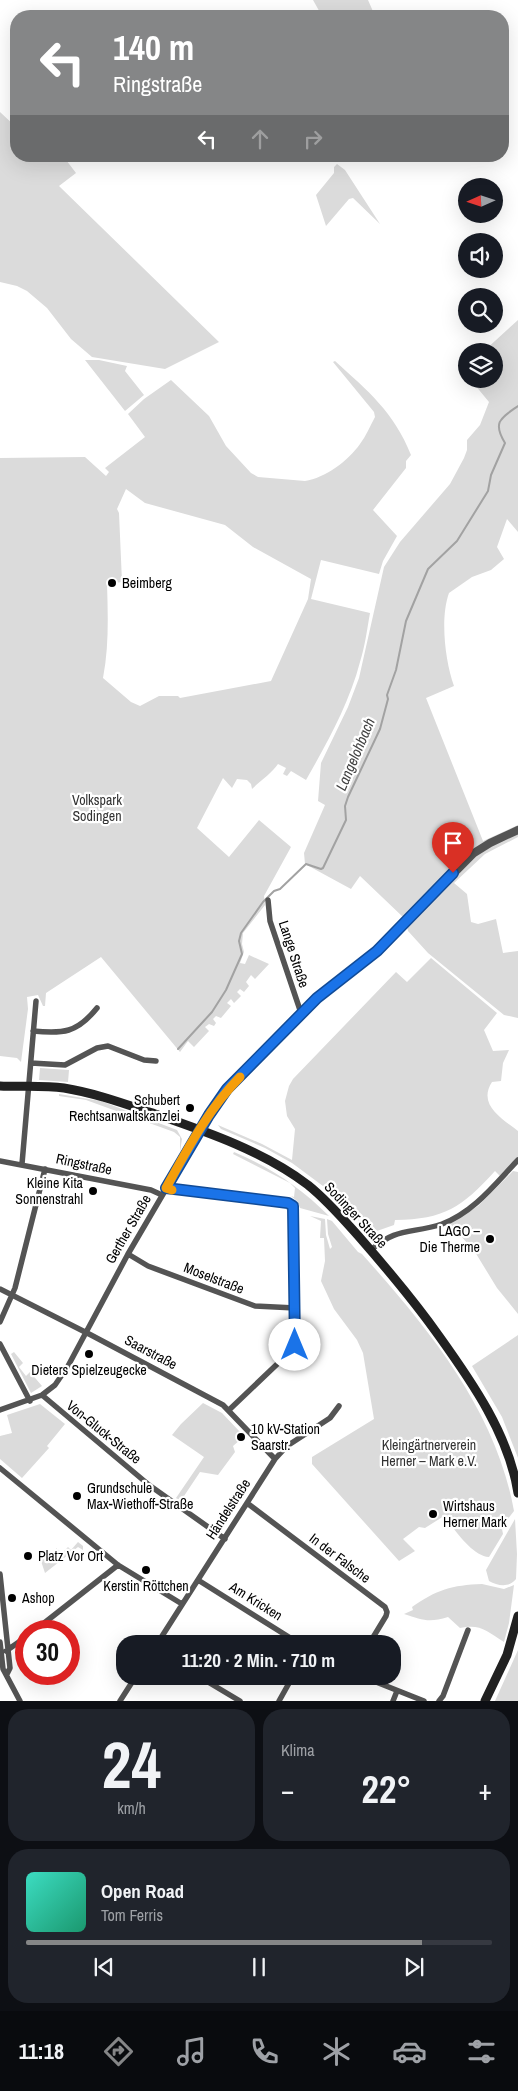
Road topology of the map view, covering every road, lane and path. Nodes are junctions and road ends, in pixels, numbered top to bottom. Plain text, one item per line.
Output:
1 (518, 830) edge
2 (268, 900) dead end
3 (36, 1001) dead end
4 (96, 1008) dead end
5 (301, 1013) junction
6 (34, 1031) junction
7 (156, 1060) dead end
8 (31, 1064) junction
9 (0, 1086) edge
10 (29, 1087) junction
11 (200, 1131) junction
12 (518, 1160) edge
13 (0, 1161) edge
14 (22, 1164) junction
15 (45, 1169) junction
16 (166, 1188) junction
17 (162, 1195) junction
18 (370, 1250) junction
19 (128, 1254) junction
20 (0, 1289) edge
21 (12, 1295) junction
22 (295, 1308) junction
23 (0, 1322) edge
24 (86, 1332) junction
25 (0, 1344) edge
26 (42, 1395) junction
27 (30, 1401) junction
28 (339, 1406) dead end
29 (0, 1410) edge
30 (229, 1410) junction
31 (275, 1459) junction
32 (0, 1468) edge
33 (518, 1493) edge
34 (247, 1503) junction
35 (224, 1539) junction
36 (118, 1565) junction
37 (0, 1574) edge
38 (198, 1580) junction
39 (182, 1604) junction
40 (518, 1616) edge
41 (48, 1620) edge
42 (468, 1630) dead end
43 (163, 1635) edge
44 (286, 1635) edge
45 (374, 1635) edge
46 (0, 1642) edge
47 (15, 1644) edge
48 (4, 1652) edge
49 (130, 1685) edge
50 (213, 1685) edge
51 (288, 1685) edge
52 (383, 1685) edge
53 (397, 1691) junction
54 (20, 1701) edge
55 (120, 1701) edge
56 (240, 1701) edge
57 (279, 1701) edge
58 (393, 1701) edge
59 (424, 1701) edge
60 (439, 1701) edge
61 (485, 1701) edge

1 - 5 street, Gerther Straße
2 - 5 street, Lange Straße
3 - 6 street
4 - 6 street
5 - 11 street, Gerther Straße
6 - 8 street
7 - 8 street
8 - 10 street
9 - 10 main road, Sodinger Straße
10 - 11 main road, Sodinger Straße
10 - 14 street
11 - 16 street, Gerther Straße
11 - 18 main road, Sodinger Straße
12 - 18 street
13 - 14 street, Ringstraße
14 - 15 street, Ringstraße
15 - 17 street, Ringstraße
15 - 21 street
16 - 17 street, Gerther Straße
16 - 22 street
17 - 19 street, Gerther Straße
18 - 33 main road, Sodinger Straße
19 - 22 street, Moselstraße
19 - 24 street, Gerther Straße
20 - 21 street, Saarstraße
21 - 23 street
21 - 24 street, Saarstraße
22 - 30 street
24 - 26 street, Gerther Straße
24 - 30 street, Saarstraße
25 - 27 street
26 - 27 street, Gerther Straße
26 - 35 street, Von-Gluck-Straße
27 - 29 street, Gerther Straße
28 - 31 street, Händelstraße
30 - 31 street, Saarstraße
31 - 34 street, Händelstraße
32 - 36 street
34 - 35 street, Händelstraße
34 - 45 street, In der Falsche
35 - 38 street, Händelstraße
36 - 39 street
36 - 41 street
37 - 48 street
38 - 39 street, Händelstraße
38 - 44 street, Am Kricken
39 - 43 street, Händelstraße
40 - 61 main road
42 - 60 street
46 - 48 street
47 - 48 street
48 - 54 street
49 - 55 street
50 - 56 street
51 - 57 street
52 - 53 street
53 - 58 street
53 - 59 street

